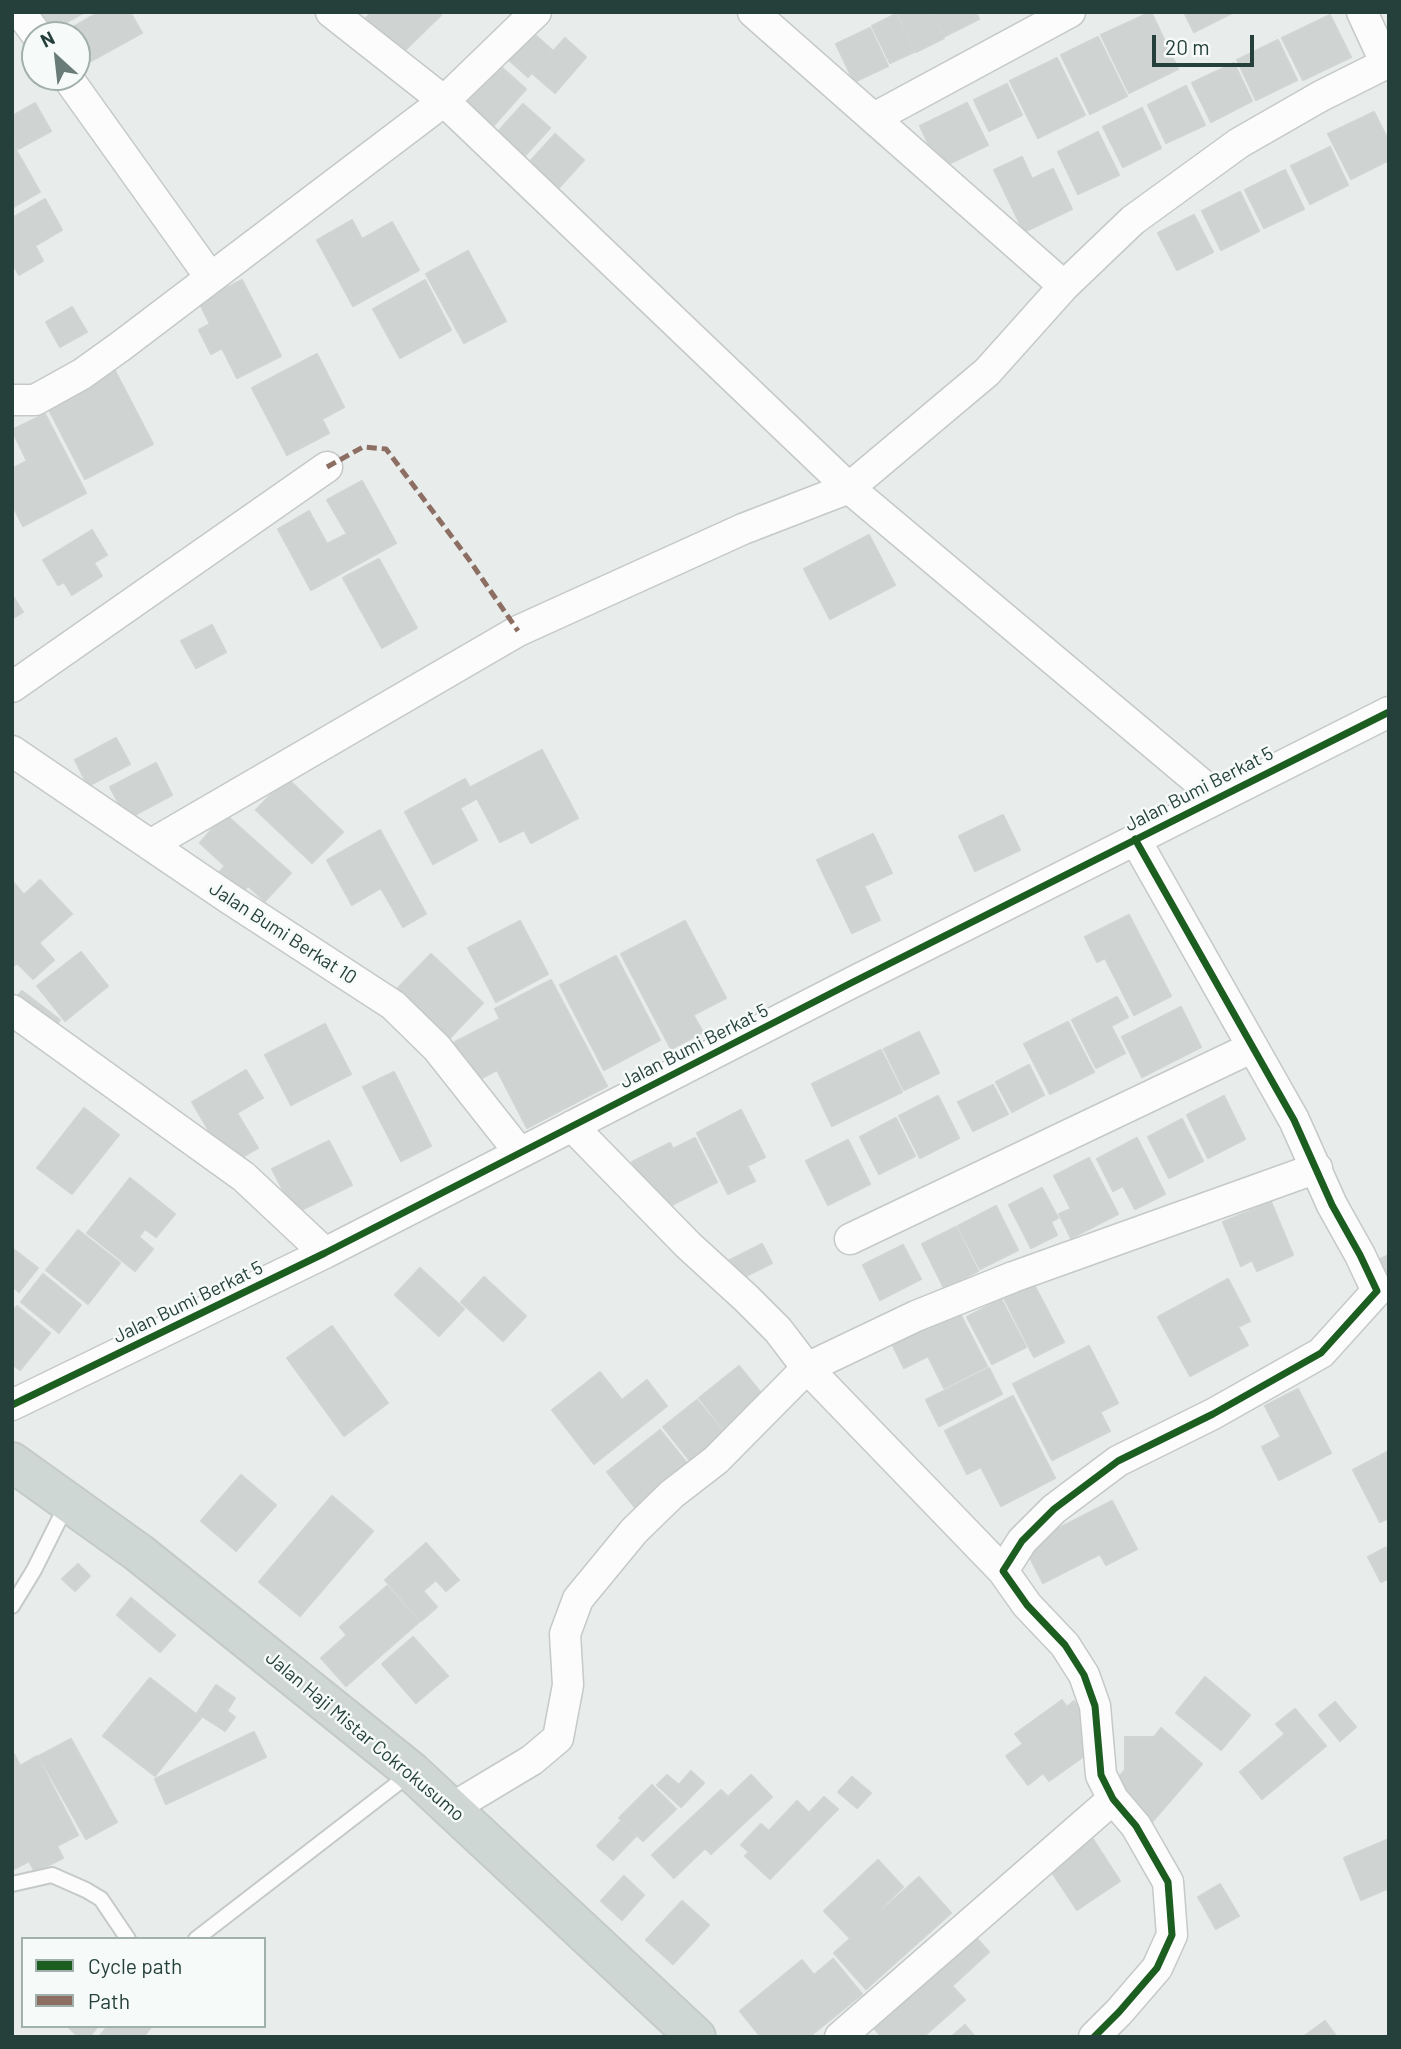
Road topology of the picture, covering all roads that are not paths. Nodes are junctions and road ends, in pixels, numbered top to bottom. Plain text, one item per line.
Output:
1 (331, 12) edge
2 (536, 12) edge
3 (753, 12) edge
4 (1070, 12) edge
5 (1362, 12) edge
6 (1387, 63) edge
7 (77, 91) edge
8 (444, 101) junction
9 (874, 118) junction
10 (210, 277) junction
11 (1064, 286) junction
12 (12, 400) edge
13 (327, 467) dead end
14 (849, 488) junction
15 (12, 687) edge
16 (1389, 712) edge
17 (12, 751) edge
18 (1217, 797) junction
19 (1135, 839) junction
20 (150, 845) junction
21 (12, 1010) edge
22 (1253, 1046) junction
23 (572, 1126) junction
24 (520, 1153) junction
25 (1317, 1168) junction
26 (850, 1239) dead end
27 (325, 1253) junction
28 (1383, 1302) edge
29 (807, 1368) junction
30 (12, 1405) edge
31 (12, 1462) edge
32 (69, 1501) junction
33 (1003, 1571) junction
34 (12, 1606) edge
35 (412, 1772) junction
36 (1113, 1799) junction
37 (452, 1808) junction
38 (12, 1884) edge
39 (127, 1937) edge
40 (199, 1937) edge
41 (696, 2037) edge
42 (840, 2037) edge
43 (1094, 2037) edge

1 - 8 street
2 - 8 street
3 - 9 street
4 - 9 street
5 - 6 street
6 - 11 street
7 - 10 street
8 - 10 street
8 - 14 street
9 - 11 street
10 - 12 street
11 - 14 street
13 - 15 street
14 - 18 street
14 - 20 street
16 - 18 street, Jalan Bumi Berkat 5
17 - 20 street, Jalan Bumi Berkat 10
18 - 19 street, Jalan Bumi Berkat 5
19 - 22 street
19 - 23 street, Jalan Bumi Berkat 5
20 - 24 street, Jalan Bumi Berkat 10
21 - 27 street
22 - 25 street
22 - 26 street
23 - 24 street, Jalan Bumi Berkat 5
23 - 29 street
24 - 27 street, Jalan Bumi Berkat 5
25 - 28 street
25 - 29 street
27 - 30 street, Jalan Bumi Berkat 5
28 - 33 street
29 - 33 street
29 - 37 street
31 - 32 main road, Jalan Haji Mistar Cokrokusumo
32 - 34 lane
32 - 35 main road, Jalan Haji Mistar Cokrokusumo
33 - 36 street
35 - 37 main road, Jalan Haji Mistar Cokrokusumo
35 - 40 lane
36 - 42 street
36 - 43 street
37 - 41 main road, Jalan Haji Mistar Cokrokusumo
38 - 39 lane

